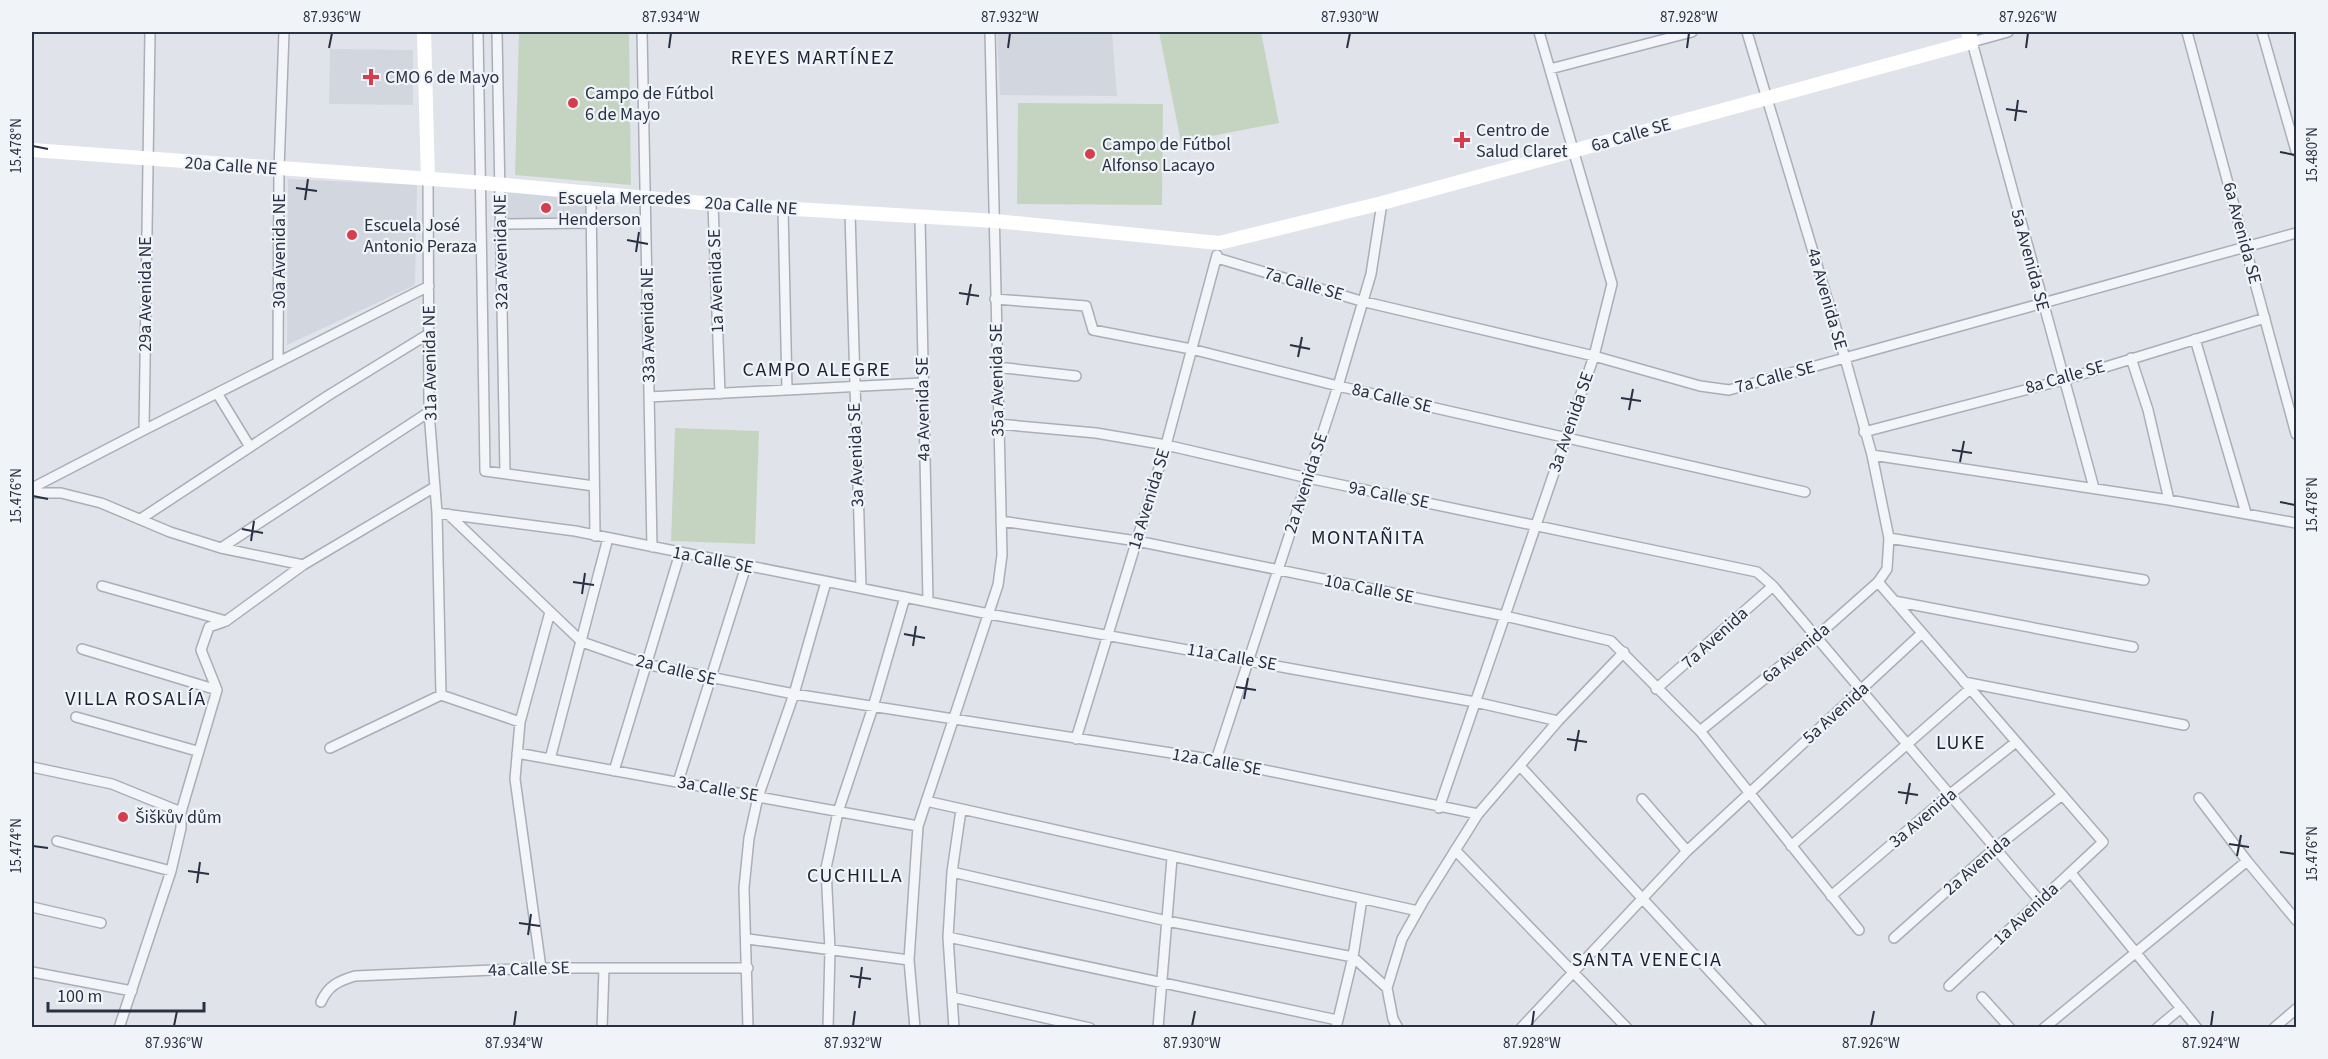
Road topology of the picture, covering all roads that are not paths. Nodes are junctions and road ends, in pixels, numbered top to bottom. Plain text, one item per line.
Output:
1 (150, 32) edge
2 (284, 32) edge
3 (424, 32) edge
4 (478, 32) edge
5 (497, 32) edge
6 (642, 32) edge
7 (990, 32) edge
8 (1539, 32) edge
9 (1692, 32) edge
10 (1747, 32) edge
11 (2008, 32) edge
12 (2187, 32) edge
13 (2262, 32) edge
14 (1970, 37) edge
15 (1550, 69) junction
16 (1765, 97) junction
17 (32, 150) edge
18 (1574, 151) junction
19 (2296, 151) edge
20 (146, 159) junction
21 (279, 170) junction
22 (428, 179) junction
23 (480, 182) junction
24 (500, 184) junction
25 (591, 193) junction
26 (645, 199) junction
27 (1382, 203) junction
28 (713, 204) junction
29 (783, 208) junction
30 (850, 213) junction
31 (920, 218) junction
32 (996, 221) junction
33 (591, 223) junction
34 (500, 224) junction
35 (2296, 233) edge
36 (1219, 243) junction
37 (2246, 246) junction
38 (1217, 258) junction
39 (429, 286) junction
40 (996, 299) junction
41 (1361, 301) junction
42 (2042, 302) junction
43 (2265, 318) junction
44 (430, 333) junction
45 (2195, 339) junction
46 (1191, 349) junction
47 (1594, 356) junction
48 (1845, 358) junction
49 (2131, 358) junction
50 (278, 363) junction
51 (997, 367) junction
52 (1076, 375) dead end
53 (2063, 380) junction
54 (922, 384) junction
55 (1338, 386) junction
56 (854, 387) junction
57 (787, 390) junction
58 (217, 393) junction
59 (720, 394) junction
60 (649, 398) junction
61 (429, 412) junction
62 (998, 424) junction
63 (144, 430) junction
64 (1864, 432) junction
65 (2296, 434) edge
66 (1567, 436) junction
67 (1166, 445) junction
68 (250, 447) junction
69 (1872, 455) junction
70 (505, 472) junction
71 (1308, 478) junction
72 (594, 486) junction
73 (32, 488) edge
74 (433, 488) junction
75 (2094, 488) junction
76 (1805, 492) dead end
77 (32, 493) edge
78 (2169, 500) junction
79 (437, 513) junction
80 (2246, 513) junction
81 (448, 514) junction
82 (142, 518) junction
83 (1001, 521) junction
84 (2296, 523) edge
85 (1535, 524) junction
86 (595, 536) junction
87 (608, 538) junction
88 (1889, 538) junction
89 (1137, 541) junction
90 (652, 547) junction
91 (221, 548) junction
92 (680, 553) junction
93 (303, 565) junction
94 (746, 566) junction
95 (1887, 569) joint
96 (1278, 571) junction
97 (2144, 580) dead end
98 (826, 582) junction
99 (1878, 582) junction
100 (102, 586) dead end
101 (1773, 586) junction
102 (861, 588) junction
103 (905, 597) junction
104 (928, 601) junction
105 (1894, 601) junction
106 (550, 612) junction
107 (989, 614) junction
108 (1505, 616) junction
109 (226, 621) junction
110 (1922, 633) junction
111 (1108, 635) junction
112 (1816, 637) junction
113 (582, 642) junction
114 (2133, 647) dead end
115 (82, 648) dead end
116 (1624, 652) junction
117 (1250, 660) junction
118 (645, 664) junction
119 (711, 679) junction
120 (1967, 686) junction
121 (1656, 689) junction
122 (217, 690) junction
123 (1861, 690) junction
124 (441, 694) junction
125 (794, 694) junction
126 (1475, 702) junction
127 (873, 707) junction
128 (76, 717) dead end
129 (955, 721) junction
130 (520, 722) junction
131 (1558, 722) junction
132 (2184, 725) dead end
133 (1700, 731) junction
134 (1076, 739) junction
135 (2016, 742) junction
136 (1907, 744) junction
137 (330, 748) dead end
138 (197, 751) junction
139 (517, 753) junction
140 (550, 759) junction
141 (1216, 760) junction
142 (1520, 765) junction
143 (32, 767) edge
144 (614, 771) junction
145 (678, 782) junction
146 (1748, 792) junction
147 (1949, 795) junction
148 (2062, 795) junction
149 (758, 797) junction
150 (2199, 798) dead end
151 (1642, 799) dead end
152 (926, 801) junction
153 (1439, 808) junction
154 (961, 810) junction
155 (181, 812) junction
156 (838, 812) junction
157 (1478, 814) junction
158 (918, 826) junction
159 (57, 841) dead end
160 (1791, 846) junction
161 (1995, 848) junction
162 (1455, 850) junction
163 (1687, 851) junction
164 (1172, 858) junction
165 (2247, 861) junction
166 (171, 871) junction
167 (952, 872) junction
168 (2071, 873) junction
169 (1832, 896) junction
170 (1641, 898) junction
171 (1362, 899) junction
172 (2040, 901) junction
173 (32, 906) edge
174 (1418, 911) junction
175 (2296, 920) edge
176 (1167, 921) junction
177 (101, 923) dead end
178 (1859, 930) dead end
179 (948, 937) junction
180 (1894, 938) dead end
181 (748, 939) junction
182 (830, 950) junction
183 (2134, 953) junction
184 (1353, 957) junction
185 (909, 960) junction
186 (541, 968) junction
187 (603, 968) junction
188 (748, 968) junction
189 (1572, 971) junction
190 (32, 972) edge
191 (1162, 983) junction
192 (1948, 986) dead end
193 (1387, 988) junction
194 (132, 991) junction
195 (952, 997) junction
196 (1982, 997) dead end
197 (321, 1002) dead end
198 (2181, 1008) junction
199 (2296, 1009) edge
200 (1337, 1024) edge
201 (119, 1028) edge
202 (602, 1028) edge
203 (748, 1028) edge
204 (828, 1028) edge
205 (915, 1028) edge
206 (954, 1028) edge
207 (1090, 1028) edge
208 (1158, 1028) edge
209 (1398, 1028) edge
210 (1521, 1028) edge
211 (1627, 1028) edge
212 (1762, 1028) edge
213 (2010, 1028) edge
214 (2044, 1028) edge
215 (2157, 1028) edge
216 (2197, 1028) edge
217 (2274, 1028) edge

1 - 20 street, 29a Avenida NE
2 - 21 street, 30a Avenida NE
3 - 22 street, 31a Avenida NE
4 - 23 street
5 - 24 street, 32a Avenida NE
6 - 26 street, 33a Avenida NE
7 - 32 street, 35a Avenida SE
8 - 15 street, 3a Avenida SE
9 - 15 street
10 - 16 street, 4a Avenida SE
11 - 14 street, 6a Calle SE
12 - 37 street, 6a Avenida SE
13 - 19 street
14 - 16 street, 6a Calle SE
14 - 42 street, 5a Avenida SE
15 - 18 street, 3a Avenida SE
16 - 18 street, 6a Calle SE
16 - 48 street, 4a Avenida SE
17 - 20 street, 20a Calle NE
18 - 27 street, 6a Calle SE
18 - 47 street, 3a Avenida SE
20 - 21 street, 20a Calle NE
20 - 63 street, 29a Avenida NE
21 - 22 street, 20a Calle NE
21 - 50 street, 30a Avenida NE
22 - 23 street, 20a Calle NE
22 - 39 street, 31a Avenida NE
23 - 24 street, 20a Calle NE
23 - 70 street
24 - 25 street, 20a Calle NE
24 - 34 street, 32a Avenida NE
25 - 26 street, 20a Calle NE
25 - 33 street
26 - 28 street, 20a Calle NE
26 - 60 street, 33a Avenida NE
27 - 36 street, 6a Calle SE
27 - 41 street, 2a Avenida SE
28 - 29 street, 20a Calle NE
28 - 59 street, 1a Avenida SE
29 - 30 street, 20a Calle NE
29 - 57 street
30 - 31 street, 20a Calle NE
30 - 56 street, 3a Avenida SE
31 - 32 street, 20a Calle NE
31 - 54 street, 4a Avenida SE
32 - 36 street, 20a Calle NE
32 - 40 street, 35a Avenida SE
33 - 34 street
33 - 72 street
34 - 70 street, 32a Avenida NE
35 - 37 street, 7a Calle SE
36 - 38 street, 1a Avenida SE
37 - 42 street, 7a Calle SE
37 - 43 street, 6a Avenida SE
38 - 41 street, 7a Calle SE
38 - 46 street, 1a Avenida SE
39 - 44 street, 31a Avenida NE
39 - 50 street
40 - 46 street, 8a Calle SE
40 - 51 street, 35a Avenida SE
41 - 47 street, 7a Calle SE
41 - 55 street, 2a Avenida SE
42 - 48 street, 7a Calle SE
42 - 53 street, 5a Avenida SE
43 - 45 street, 8a Calle SE
43 - 65 street, 6a Avenida SE
44 - 61 street, 31a Avenida NE
44 - 68 street
45 - 49 street, 8a Calle SE
45 - 80 street
46 - 55 street, 8a Calle SE
46 - 67 street, 1a Avenida SE
47 - 48 street, 7a Calle SE
47 - 66 street, 3a Avenida SE
48 - 64 street, 4a Avenida SE
49 - 53 street, 8a Calle SE
49 - 78 street
50 - 58 street
51 - 52 street
51 - 62 street, 35a Avenida SE
53 - 64 street, 8a Calle SE
53 - 75 street, 5a Avenida SE
54 - 56 street
54 - 104 street, 4a Avenida SE
55 - 66 street, 8a Calle SE
55 - 71 street, 2a Avenida SE
56 - 57 street
56 - 102 street, 3a Avenida SE
57 - 59 street
58 - 63 street
58 - 68 street
59 - 60 street
60 - 90 street, 33a Avenida NE
61 - 74 street, 31a Avenida NE
61 - 91 street
62 - 67 street, 9a Calle SE
62 - 83 street, 35a Avenida SE
63 - 73 street
64 - 69 street, 4a Avenida SE
66 - 76 street, 8a Calle SE
66 - 85 street, 3a Avenida SE
67 - 71 street, 9a Calle SE
67 - 89 street, 1a Avenida SE
68 - 82 street
69 - 75 street
69 - 88 street, 4a Avenida SE
70 - 72 street
71 - 85 street, 9a Calle SE
71 - 96 street, 2a Avenida SE
72 - 86 street
74 - 79 street, 31a Avenida NE
74 - 93 street
75 - 78 street
77 - 82 street
78 - 80 street
79 - 81 street, 1a Calle SE
79 - 124 street, 31a Avenida NE
80 - 84 street
81 - 86 street, 1a Calle SE
81 - 106 street, 2a Calle SE
82 - 91 street
83 - 89 street, 10a Calle SE
83 - 107 street, 35a Avenida SE
85 - 101 street, 9a Calle SE
85 - 108 street, 3a Avenida SE
86 - 87 street, 1a Calle SE
87 - 90 street, 1a Calle SE
87 - 113 street
88 - 95 street, 4a Avenida SE
88 - 97 street
89 - 96 street, 10a Calle SE
89 - 111 street, 1a Avenida SE
90 - 92 street, 1a Calle SE
91 - 93 street
92 - 94 street, 1a Calle SE
92 - 118 street
93 - 109 street
94 - 98 street, 1a Calle SE
94 - 119 street
95 - 99 street, 6a Avenida
96 - 108 street, 10a Calle SE
96 - 117 street, 2a Avenida SE
98 - 102 street, 1a Calle SE
98 - 125 street
99 - 105 street
99 - 112 street, 6a Avenida
100 - 109 street
101 - 112 street, 9a Calle SE
101 - 121 street, 7a Avenida
102 - 103 street, 1a Calle SE
103 - 104 street, 1a Calle SE
103 - 127 street
104 - 107 street, 1a Calle SE
105 - 110 street
105 - 114 street
106 - 113 street, 2a Calle SE
106 - 130 street
107 - 111 street, 11a Calle SE
107 - 129 street, 35a Avenida SE
108 - 116 street, 10a Calle SE
108 - 126 street, 3a Avenida SE
109 - 122 street
110 - 120 street
110 - 123 street, 5a Avenida
111 - 117 street, 11a Calle SE
111 - 134 street, 1a Avenida SE
112 - 123 street, 9a Calle SE
112 - 133 street, 6a Avenida
113 - 118 street, 2a Calle SE
113 - 140 street
115 - 122 street
116 - 121 street, 10a Calle SE
116 - 131 street
117 - 126 street, 11a Calle SE
117 - 141 street, 2a Avenida SE
118 - 119 street, 2a Calle SE
118 - 144 street
119 - 125 street, 2a Calle SE
119 - 145 street
120 - 132 street
120 - 135 street
120 - 136 street
121 - 133 street, 10a Calle SE
122 - 138 street
123 - 136 street, 9a Calle SE
123 - 146 street, 5a Avenida
124 - 130 street
124 - 137 street
125 - 127 street, 2a Calle SE
125 - 149 street
126 - 131 street, 11a Calle SE
126 - 153 street, 3a Avenida SE
127 - 129 street, 2a Calle SE
127 - 156 street
128 - 138 street
129 - 134 street, 12a Calle SE
129 - 152 street, 35a Avenida SE
130 - 139 street
131 - 142 street
133 - 146 street, 10a Calle SE
134 - 141 street, 12a Calle SE
135 - 147 street, 3a Avenida
135 - 148 street
136 - 147 street, 9a Calle SE
136 - 160 street
138 - 155 street
139 - 140 street, 3a Calle SE
139 - 186 street
140 - 144 street, 3a Calle SE
141 - 153 street, 12a Calle SE
142 - 157 street
142 - 170 street
143 - 155 street
144 - 145 street, 3a Calle SE
145 - 149 street, 3a Calle SE
146 - 160 street, 10a Calle SE
146 - 163 street, 5a Avenida
147 - 161 street, 9a Calle SE
147 - 169 street, 3a Avenida
148 - 161 street, 2a Avenida
148 - 168 street, 1a Avenida
149 - 156 street, 3a Calle SE
149 - 181 street
150 - 165 street
151 - 163 street
152 - 154 street
152 - 158 street, 35a Avenida SE
153 - 157 street, 12a Calle SE
154 - 164 street
154 - 167 street
155 - 166 street
156 - 158 street, 3a Calle SE
156 - 182 street
157 - 162 street
158 - 185 street, 35a Avenida SE
159 - 166 street
160 - 169 street, 10a Calle SE
161 - 172 street, 9a Calle SE
161 - 180 street, 2a Avenida
162 - 174 street
162 - 189 street
163 - 170 street, 5a Avenida
164 - 171 street
164 - 176 street
165 - 175 street
165 - 183 street
166 - 194 street
167 - 176 street
167 - 179 street
168 - 172 street, 1a Avenida
168 - 183 street
169 - 178 street, 10a Calle SE
170 - 189 street, 5a Avenida
170 - 212 street
171 - 174 street
171 - 184 street
172 - 192 street, 1a Avenida
173 - 177 street
174 - 193 street
176 - 184 street
176 - 191 street
179 - 191 street
179 - 195 street
181 - 182 street
181 - 188 street
182 - 185 street
182 - 204 street
183 - 198 street
183 - 214 street
184 - 193 street
184 - 200 street
185 - 205 street, 35a Avenida SE
186 - 187 street, 4a Calle SE
186 - 197 street, 4a Calle SE
187 - 188 street, 4a Calle SE
187 - 202 street
188 - 203 street
189 - 210 street, 5a Avenida
189 - 211 street
190 - 194 street
191 - 200 street
191 - 208 street
193 - 209 street
194 - 201 street
195 - 206 street
195 - 207 street
196 - 213 street
198 - 215 street
198 - 216 street
199 - 217 street

